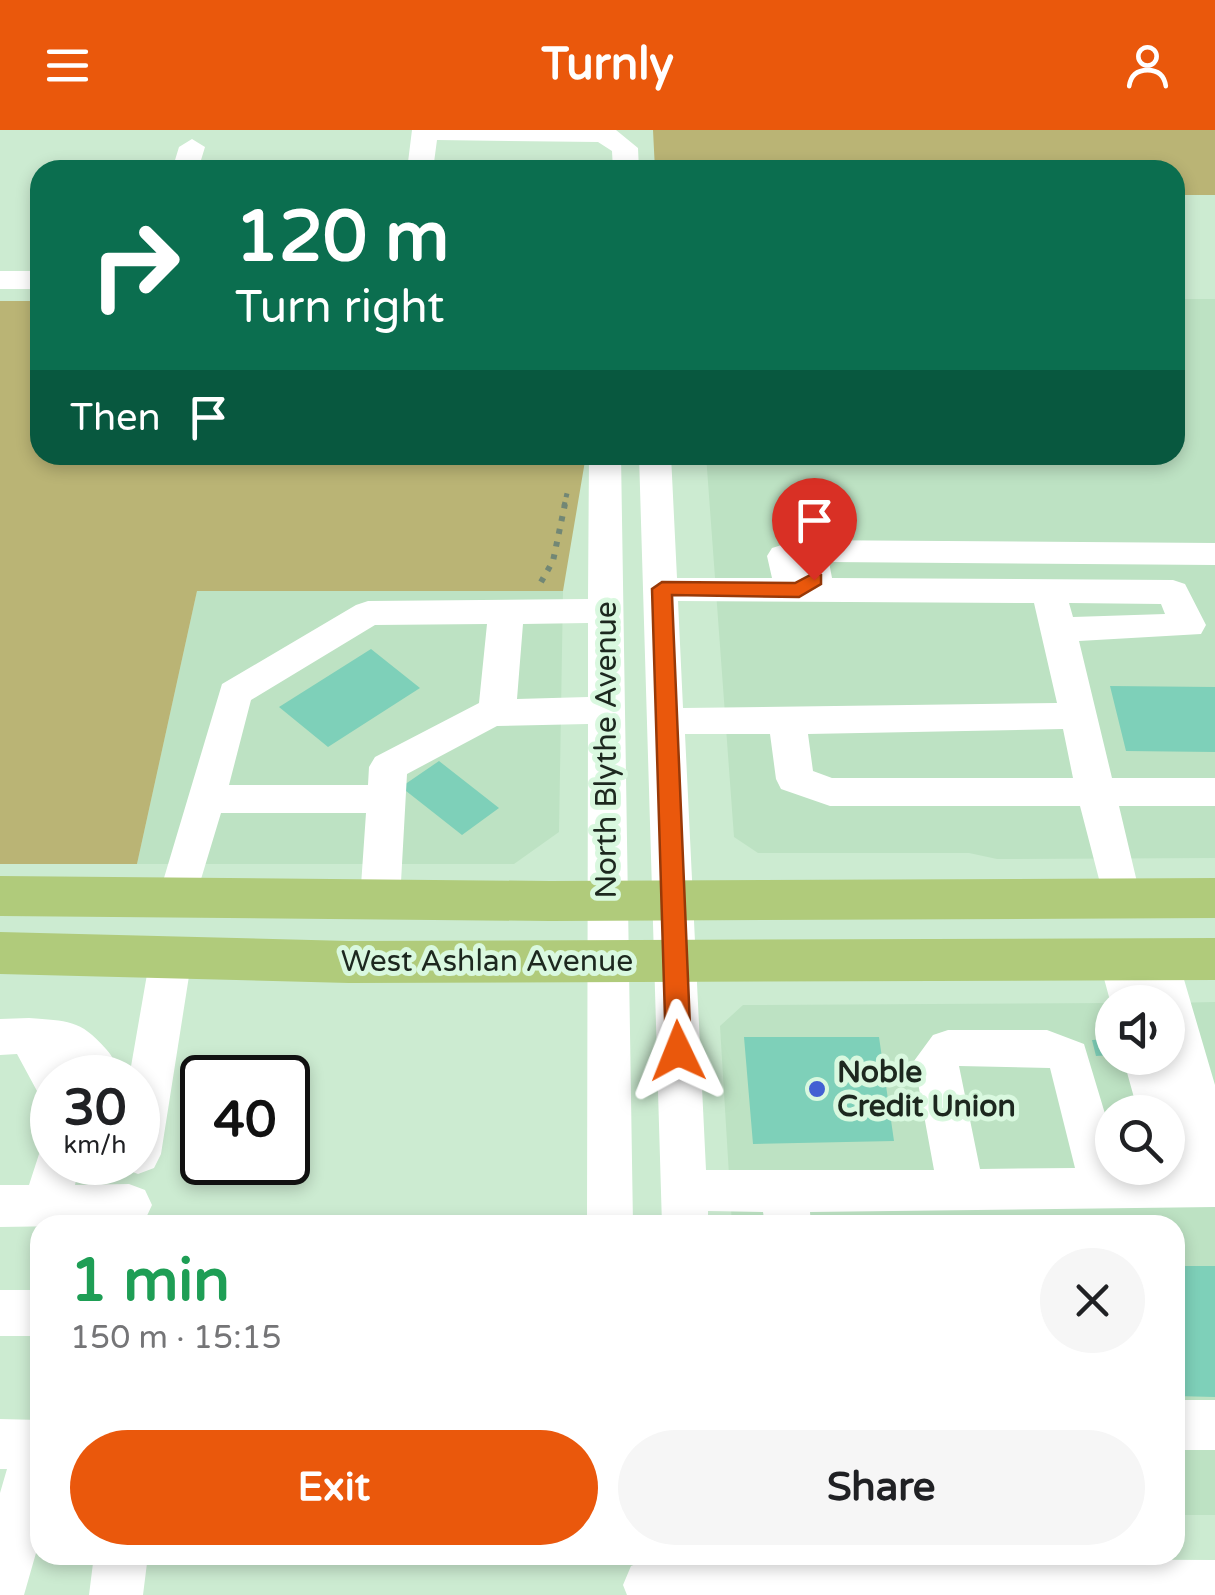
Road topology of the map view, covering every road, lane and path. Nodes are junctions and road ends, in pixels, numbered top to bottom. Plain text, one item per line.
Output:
1 (640, 130) edge
2 (507, 140) edge
3 (423, 145) edge
4 (604, 145) edge
5 (626, 160) edge
6 (642, 160) edge
7 (0, 280) edge
8 (30, 280) edge
9 (605, 465) edge
10 (656, 465) edge
11 (568, 486) dead end
12 (1215, 554) edge
13 (662, 589) junction
14 (799, 590) junction
15 (1049, 591) junction
16 (606, 611) junction
17 (506, 612) junction
18 (1060, 630) junction
19 (606, 710) junction
20 (497, 712) junction
21 (1076, 716) junction
22 (666, 721) junction
23 (787, 721) junction
24 (1215, 792) edge
25 (1096, 793) junction
26 (205, 798) junction
27 (386, 798) junction
28 (0, 896) edge
29 (178, 898) junction
30 (1121, 898) junction
31 (1215, 898) edge
32 (380, 900) junction
33 (671, 900) junction
34 (606, 901) junction
35 (0, 953) edge
36 (171, 957) junction
37 (1215, 959) edge
38 (675, 961) junction
39 (607, 962) junction
40 (1136, 974) edge
41 (14, 1037) edge
42 (32, 1055) edge
43 (85, 1055) edge
44 (155, 1055) edge
45 (1185, 1159) edge
46 (1203, 1179) edge
47 (51, 1185) edge
48 (58, 1185) edge
49 (1103, 1188) junction
50 (961, 1190) junction
51 (130, 1198) edge
52 (0, 1206) edge
53 (684, 1208) edge
54 (787, 1209) edge
55 (610, 1215) edge
56 (0, 1313) edge
57 (30, 1313) edge
58 (1215, 1425) edge
59 (1185, 1426) edge
60 (0, 1444) edge
61 (30, 1445) edge
62 (30, 1478) edge
63 (120, 1565) edge
64 (651, 1572) edge
65 (1215, 1586) edge
66 (0, 1590) edge
67 (116, 1595) edge

1 - 6 street
2 - 3 street
2 - 4 street
4 - 5 street
7 - 8 street
9 - 16 street, North Blythe Avenue
10 - 13 street, North Blythe Avenue
11 - 17 path
12 - 14 street
13 - 14 street
13 - 22 street, North Blythe Avenue
14 - 15 street
15 - 18 street
15 - 18 street
16 - 17 street
16 - 19 street, North Blythe Avenue
17 - 20 street
17 - 26 street
18 - 21 street
19 - 20 street
19 - 34 street, North Blythe Avenue
20 - 27 street
21 - 23 street
21 - 25 street
22 - 23 street
22 - 33 street, North Blythe Avenue
23 - 25 street
24 - 25 street
25 - 30 street
26 - 27 street
26 - 29 street
27 - 32 street
28 - 29 main road, West Ashlan Avenue
29 - 32 main road, West Ashlan Avenue
30 - 31 main road, West Ashlan Avenue
30 - 33 main road, West Ashlan Avenue
32 - 34 main road, West Ashlan Avenue
33 - 34 main road, West Ashlan Avenue
33 - 38 street, North Blythe Avenue
34 - 39 street, North Blythe Avenue
35 - 36 main road, West Ashlan Avenue
36 - 39 main road, West Ashlan Avenue
36 - 44 street
37 - 40 main road, West Ashlan Avenue
38 - 39 main road, West Ashlan Avenue
38 - 40 main road, West Ashlan Avenue
38 - 53 street, North Blythe Avenue
39 - 55 street, North Blythe Avenue
40 - 46 street
41 - 42 street
41 - 43 street
45 - 46 street
46 - 49 street
47 - 52 street
48 - 51 street
49 - 50 street
49 - 50 street
50 - 54 street
53 - 54 street
56 - 57 street
58 - 59 street
60 - 61 street
62 - 66 street
63 - 67 street
64 - 65 street

